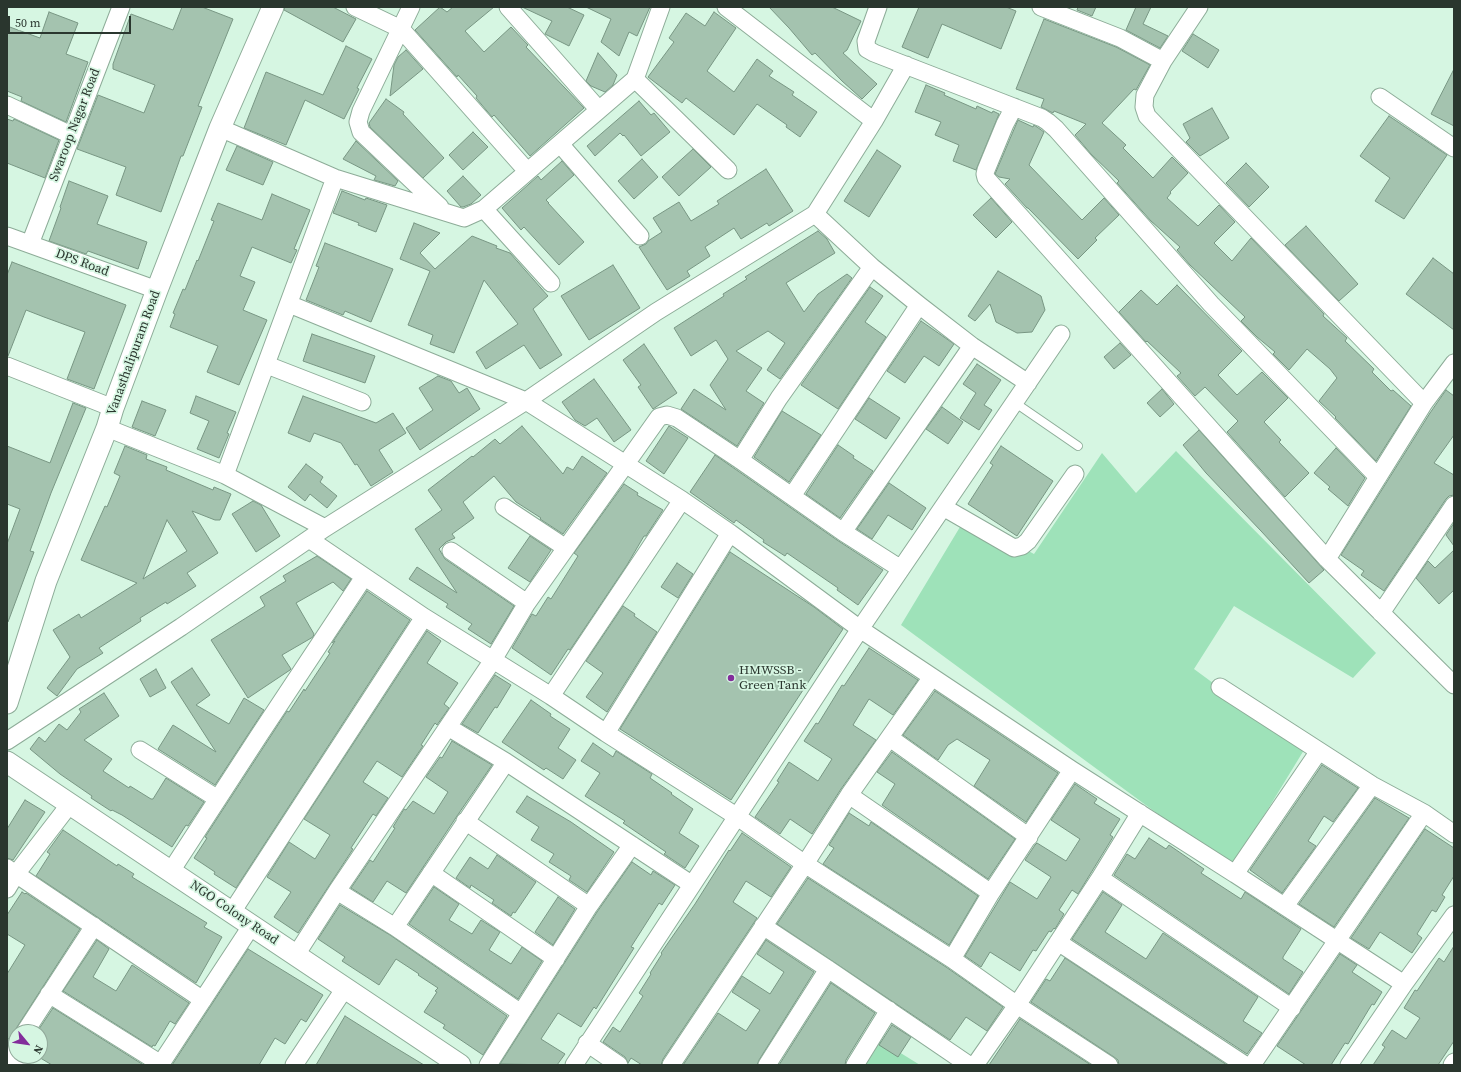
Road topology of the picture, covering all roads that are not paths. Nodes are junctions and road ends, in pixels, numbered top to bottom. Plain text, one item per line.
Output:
1 (121, 7) edge
2 (272, 7) edge
3 (355, 7) edge
4 (411, 7) edge
5 (508, 7) edge
6 (661, 7) edge
7 (726, 7) edge
8 (878, 7) edge
9 (1041, 7) edge
10 (1199, 7) edge
11 (401, 29) junction
12 (1163, 61) junction
13 (906, 65) junction
14 (635, 80) junction
15 (1380, 97) dead end
16 (7, 105) edge
17 (1014, 107) junction
18 (599, 110) junction
19 (874, 121) junction
20 (220, 128) junction
21 (71, 135) junction
22 (560, 144) junction
23 (1454, 148) edge
24 (528, 170) junction
25 (728, 170) dead end
26 (335, 178) junction
27 (484, 209) junction
28 (443, 210) junction
29 (815, 214) junction
30 (7, 236) edge
31 (640, 236) dead end
32 (30, 244) junction
33 (872, 267) junction
34 (551, 283) dead end
35 (157, 290) junction
36 (289, 304) junction
37 (919, 305) junction
38 (1061, 334) dead end
39 (972, 346) junction
40 (1454, 363) edge
41 (267, 365) junction
42 (7, 366) edge
43 (1028, 383) junction
44 (526, 401) junction
45 (362, 402) dead end
46 (1014, 402) junction
47 (1424, 403) junction
48 (113, 408) junction
49 (107, 428) junction
50 (1078, 446) dead end
51 (740, 460) junction
52 (625, 464) junction
53 (1075, 474) dead end
54 (225, 475) junction
55 (1378, 477) junction
56 (792, 496) junction
57 (682, 500) junction
58 (1454, 505) edge
59 (504, 507) dead end
60 (943, 507) junction
61 (325, 528) junction
62 (843, 532) junction
63 (730, 533) junction
64 (309, 539) junction
65 (566, 548) junction
66 (451, 551) dead end
67 (1327, 559) junction
68 (901, 570) junction
69 (364, 577) junction
70 (527, 603) junction
71 (1381, 613) junction
72 (424, 617) junction
73 (860, 629) junction
74 (493, 660) junction
75 (1451, 676) edge
76 (932, 677) junction
77 (1220, 686) dead end
78 (551, 696) junction
79 (7, 703) edge
80 (448, 727) junction
81 (606, 733) junction
82 (890, 738) junction
83 (7, 741) edge
84 (140, 750) dead end
85 (1319, 751) junction
86 (7, 762) edge
87 (506, 762) junction
88 (1072, 770) junction
89 (1372, 785) junction
90 (848, 795) junction
91 (218, 799) junction
92 (70, 804) junction
93 (1140, 813) junction
94 (1424, 814) junction
95 (736, 816) junction
96 (465, 821) junction
97 (1454, 834) edge
98 (1029, 837) junction
99 (632, 845) junction
100 (805, 864) junction
101 (12, 871) edge
102 (171, 872) junction
103 (430, 873) junction
104 (1235, 874) junction
105 (1100, 878) junction
106 (691, 884) junction
107 (7, 889) edge
108 (337, 891) junction
109 (991, 893) junction
110 (589, 906) junction
111 (1285, 906) junction
112 (232, 912) junction
113 (1454, 915) edge
114 (252, 925) junction
115 (94, 926) junction
116 (763, 926) junction
117 (395, 927) junction
118 (1338, 941) junction
119 (1058, 942) junction
120 (296, 955) junction
121 (556, 959) junction
122 (952, 959) junction
123 (828, 968) junction
124 (1404, 984) junction
125 (345, 988) junction
126 (49, 994) junction
127 (203, 1000) junction
128 (1017, 1005) junction
129 (1292, 1008) junction
130 (889, 1010) junction
131 (521, 1013) junction
132 (30, 1024) edge
133 (587, 1043) junction
134 (450, 1062) edge
135 (1454, 1062) edge
136 (160, 1065) edge
137 (294, 1065) edge
138 (488, 1065) edge
139 (574, 1065) edge
140 (619, 1065) edge
141 (671, 1065) edge
142 (767, 1065) edge
143 (855, 1065) edge
144 (969, 1065) edge
145 (975, 1065) edge
146 (1109, 1065) edge
147 (1245, 1065) edge
148 (1252, 1065) edge
149 (1348, 1065) edge
150 (1452, 1065) edge

1 - 21 street, Swaroop Nagar Road
2 - 20 street, Vanasthalipuram Road
3 - 11 street
4 - 11 street
5 - 18 street
6 - 14 street
7 - 19 street
8 - 13 street
9 - 12 street
10 - 12 street
11 - 24 street
11 - 28 street
12 - 47 street
13 - 17 street
13 - 19 street
14 - 18 street
14 - 25 street
15 - 23 street
16 - 21 street
17 - 55 street
17 - 67 street
18 - 22 street
19 - 29 street
20 - 26 street
20 - 35 street, Vanasthalipuram Road
21 - 32 street, Swaroop Nagar Road
22 - 24 street
22 - 31 street
24 - 27 street
26 - 28 street
26 - 36 street
27 - 28 street
27 - 34 street
29 - 33 street
29 - 44 street
30 - 32 street, DPS Road
32 - 35 street, DPS Road
33 - 37 street
33 - 51 street
35 - 48 street, Vanasthalipuram Road
36 - 41 street
36 - 44 street
37 - 39 street
37 - 56 street
38 - 43 street
39 - 43 street
39 - 62 street
40 - 47 street
41 - 45 street
41 - 54 street
42 - 48 street
43 - 46 street
44 - 52 street
44 - 61 street
46 - 50 lane
46 - 60 street
47 - 55 street
48 - 49 street, Vanasthalipuram Road
49 - 54 street
49 - 79 street, Vanasthalipuram Road
51 - 52 street
51 - 56 street
52 - 57 street
52 - 65 street
53 - 60 street
54 - 61 street
55 - 67 street
56 - 62 street
57 - 63 street
57 - 78 street
58 - 71 street
59 - 65 street
60 - 68 street
61 - 64 street
62 - 68 street
63 - 73 street
63 - 81 street
64 - 69 street
64 - 83 street
65 - 70 street
66 - 70 street
67 - 71 street
68 - 73 street
69 - 72 street
69 - 91 street
70 - 74 street
71 - 75 street
72 - 74 street
72 - 112 street
73 - 76 street
73 - 95 street
74 - 78 street
74 - 80 street
76 - 82 street
76 - 88 street
77 - 85 street
78 - 81 street
80 - 87 street
80 - 108 street
81 - 95 street
82 - 90 street
82 - 98 street
84 - 91 street
85 - 89 street
85 - 104 street
86 - 92 street, NGO Colony Road
87 - 96 street
87 - 99 street
88 - 93 street
88 - 98 street
89 - 94 street
89 - 111 street
90 - 100 street
90 - 109 street
91 - 102 street
92 - 101 street
92 - 102 street, NGO Colony Road
93 - 104 street
93 - 105 street
94 - 97 street
94 - 118 street
95 - 100 street
95 - 106 street
96 - 103 street
96 - 110 street
98 - 109 street
99 - 106 street
99 - 110 street
100 - 116 street
100 - 122 street
101 - 107 street
101 - 115 street
102 - 112 street, NGO Colony Road
103 - 117 street
103 - 121 street
104 - 111 street
105 - 119 street
105 - 129 street
106 - 133 street
108 - 117 street
108 - 120 street
109 - 122 street
110 - 121 street
111 - 118 street
112 - 114 street, NGO Colony Road
113 - 124 street
114 - 120 street, NGO Colony Road
114 - 127 street
115 - 126 street
115 - 127 street
116 - 123 street
116 - 141 street
117 - 131 street
118 - 124 street
118 - 129 street
119 - 128 street
119 - 147 street
120 - 125 street, NGO Colony Road
121 - 131 street
122 - 128 street
123 - 130 street
123 - 142 street
124 - 149 street
125 - 134 street, NGO Colony Road
125 - 137 street
126 - 132 street
126 - 136 street
127 - 136 street
128 - 145 street
128 - 146 street
129 - 148 street
130 - 143 street
130 - 144 street
131 - 138 street
133 - 139 street
133 - 140 street
135 - 150 street

